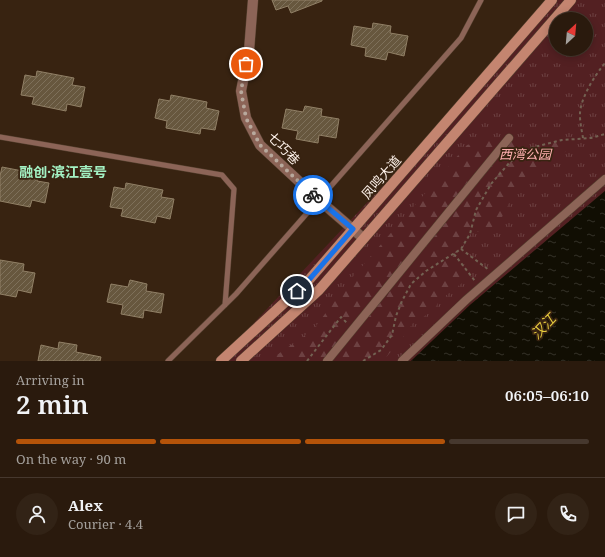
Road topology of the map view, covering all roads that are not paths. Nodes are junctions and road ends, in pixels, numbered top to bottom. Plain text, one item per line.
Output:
1 (253, 0) edge
2 (481, 0) edge
3 (552, 0) edge
4 (571, 0) edge
5 (0, 137) edge
6 (509, 138) dead end
7 (605, 179) edge
8 (318, 200) junction
9 (353, 229) junction
10 (364, 238) junction
11 (225, 305) junction
12 (168, 361) edge
13 (220, 361) edge
14 (241, 361) edge
15 (327, 361) edge
16 (402, 361) edge

1 - 8 street, 七巧巷
2 - 8 lane
3 - 9 main road, 凤鸣大道
4 - 10 main road, 凤鸣大道
5 - 11 lane
6 - 15 street
7 - 16 street
8 - 9 street, 七巧巷
8 - 11 lane
9 - 10 street, 七巧巷
9 - 13 main road, 凤鸣大道
10 - 14 main road, 凤鸣大道
11 - 12 lane

